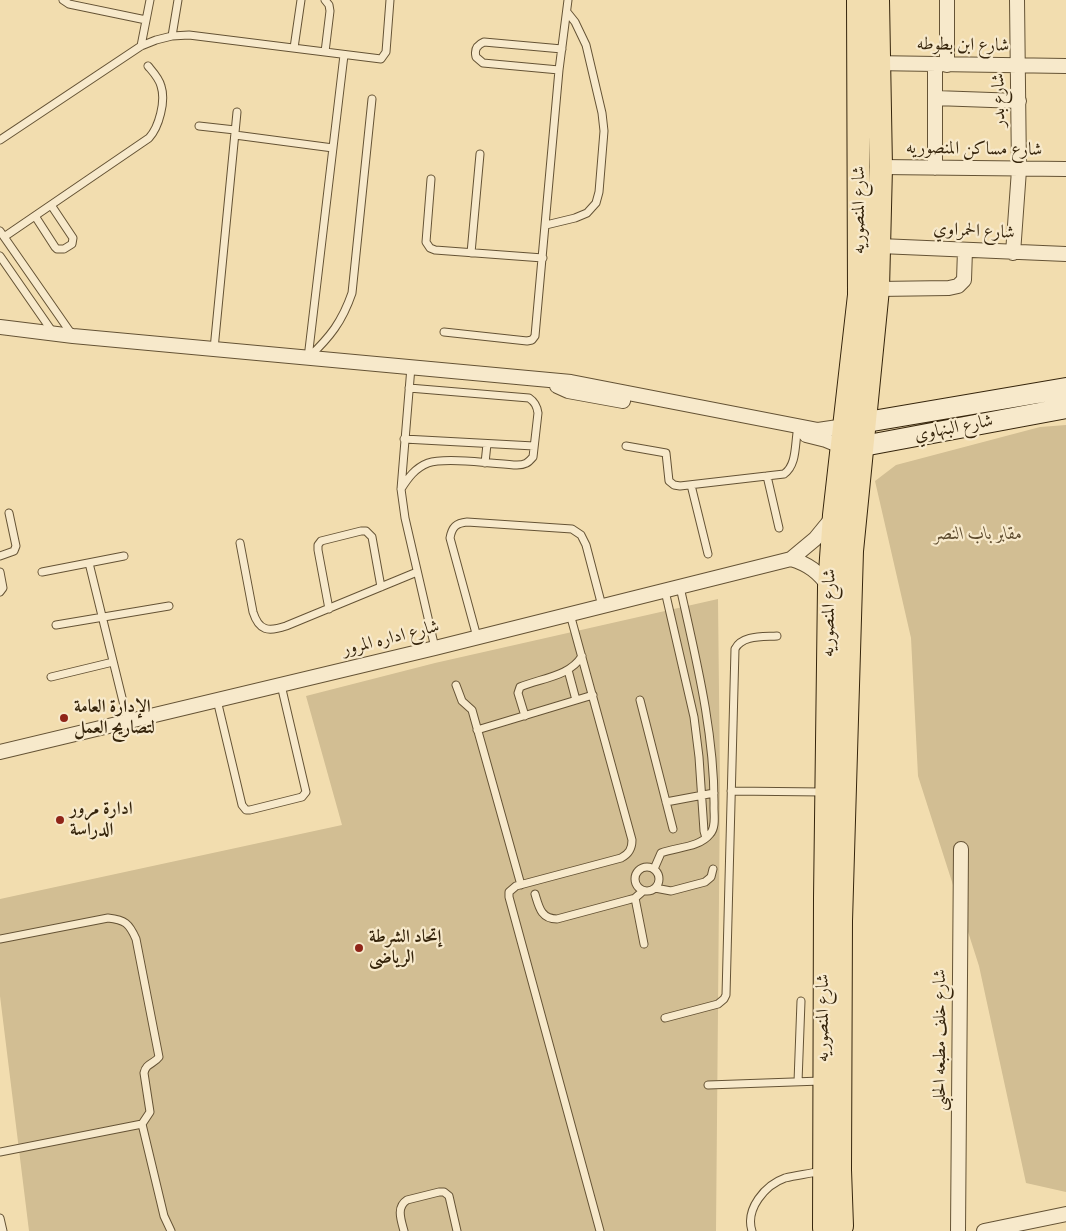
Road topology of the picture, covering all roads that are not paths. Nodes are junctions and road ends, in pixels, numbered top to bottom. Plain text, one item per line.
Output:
1 (63, 0) edge
2 (150, 0) edge
3 (178, 0) edge
4 (301, 0) edge
5 (325, 0) edge
6 (390, 0) edge
7 (568, 0) edge
8 (858, 0) edge
9 (878, 0) edge
10 (946, 0) edge
11 (1018, 0) edge
12 (567, 12) junction
13 (146, 20) junction
14 (172, 36) junction
15 (141, 46) junction
16 (294, 48) junction
17 (562, 50) junction
18 (325, 52) junction
19 (344, 55) junction
20 (869, 64) junction
21 (941, 64) junction
22 (1018, 65) junction
23 (148, 66) dead end
24 (1066, 66) edge
25 (559, 70) junction
26 (935, 98) junction
27 (372, 99) dead end
28 (1019, 100) junction
29 (237, 112) dead end
30 (200, 126) dead end
31 (235, 133) junction
32 (0, 140) edge
33 (333, 148) junction
34 (480, 154) dead end
35 (881, 168) junction
36 (935, 168) junction
37 (1066, 169) edge
38 (1019, 170) junction
39 (431, 180) dead end
40 (50, 206) junction
41 (34, 216) junction
42 (546, 225) junction
43 (2, 234) edge
44 (880, 246) junction
45 (965, 250) junction
46 (471, 252) junction
47 (1013, 253) junction
48 (1066, 254) edge
49 (0, 256) edge
50 (543, 258) junction
51 (878, 289) junction
52 (0, 327) edge
53 (444, 332) dead end
54 (54, 334) junction
55 (73, 336) junction
56 (214, 349) junction
57 (308, 358) junction
58 (411, 367) junction
59 (550, 381) junction
60 (409, 388) junction
61 (1066, 388) edge
62 (1066, 408) edge
63 (797, 433) junction
64 (854, 436) junction
65 (404, 439) junction
66 (487, 444) junction
67 (534, 446) junction
68 (626, 446) dead end
69 (485, 463) junction
70 (767, 476) junction
71 (691, 485) junction
72 (401, 489) junction
73 (9, 513) dead end
74 (834, 515) junction
75 (779, 528) dead end
76 (240, 542) dead end
77 (841, 550) junction
78 (708, 554) dead end
79 (0, 556) edge
80 (124, 556) dead end
81 (791, 559) junction
82 (89, 563) junction
83 (0, 572) edge
84 (42, 572) dead end
85 (417, 572) junction
86 (381, 587) junction
87 (680, 587) junction
88 (829, 587) junction
89 (665, 591) junction
90 (0, 592) edge
91 (169, 606) dead end
92 (602, 606) junction
93 (328, 609) junction
94 (570, 614) junction
95 (102, 617) junction
96 (56, 625) dead end
97 (777, 636) dead end
98 (477, 637) junction
99 (434, 648) junction
100 (582, 656) junction
101 (113, 662) junction
102 (568, 670) junction
103 (51, 677) dead end
104 (281, 685) junction
105 (456, 685) dead end
106 (593, 695) junction
107 (217, 700) junction
108 (576, 700) junction
109 (640, 700) dead end
110 (525, 716) junction
111 (128, 722) junction
112 (477, 730) junction
113 (0, 752) edge
114 (731, 791) junction
115 (836, 792) junction
116 (714, 793) junction
117 (702, 795) junction
118 (666, 802) junction
119 (673, 829) dead end
120 (706, 838) junction
121 (961, 849) dead end
122 (654, 869) junction
123 (713, 869) dead end
124 (521, 885) junction
125 (655, 888) junction
126 (643, 890) junction
127 (535, 894) dead end
128 (635, 898) junction
129 (0, 939) edge
130 (644, 944) dead end
131 (800, 1001) dead end
132 (664, 1018) dead end
133 (798, 1082) junction
134 (832, 1082) junction
135 (708, 1085) dead end
136 (142, 1124) junction
137 (0, 1152) edge
138 (832, 1170) junction
139 (1066, 1214) edge
140 (0, 1218) edge
141 (834, 1229) edge
142 (3, 1231) edge
143 (171, 1231) edge
144 (404, 1231) edge
145 (457, 1231) edge
146 (600, 1231) edge
147 (752, 1231) edge
148 (958, 1231) edge
149 (984, 1231) edge

1 - 13 lane
2 - 13 lane
3 - 14 lane
4 - 16 lane
5 - 18 lane
6 - 19 lane
7 - 12 lane
8 - 20 main road, شارع المنصوريه
9 - 20 main road, شارع المنصوريه
10 - 21 street
11 - 22 street, شارع بدر
12 - 17 lane
12 - 42 lane
13 - 15 lane
14 - 15 lane
14 - 16 lane
15 - 32 lane
16 - 18 lane
17 - 25 lane
17 - 25 lane
18 - 19 lane
19 - 33 lane
20 - 21 street, شارع ابن بطوطه
20 - 35 main road, شارع المنصوريه
20 - 64 main road, شارع المنصوريه
21 - 22 street, شارع ابن بطوطه
21 - 26 street
22 - 24 street, شارع ابن بطوطه
22 - 28 street, شارع بدر
23 - 40 lane
25 - 42 lane
26 - 28 street
26 - 36 street
27 - 57 lane
28 - 38 street, شارع بدر
29 - 31 lane
30 - 31 lane
31 - 33 lane
31 - 56 lane
33 - 57 lane
34 - 46 lane
35 - 36 street, شارع مساكن المنصوريه
35 - 44 main road, شارع المنصوريه
36 - 38 street, شارع مساكن المنصوريه
37 - 38 street, شارع مساكن المنصوريه
38 - 47 street, شارع بدر
39 - 46 lane
40 - 41 lane
40 - 41 lane
41 - 43 lane
42 - 50 lane
43 - 55 lane
44 - 45 street, شارع الحمراوي
44 - 51 main road, شارع المنصوريه
45 - 47 street, شارع الحمراوي
45 - 51 street
46 - 50 lane
47 - 48 street, شارع الحمراوي
49 - 54 lane
50 - 53 lane
51 - 64 main road, شارع المنصوريه
52 - 54 street
54 - 55 street
55 - 56 street
56 - 57 street
57 - 58 street
58 - 59 street
58 - 60 lane
59 - 63 street
59 - 64 street
60 - 65 lane
60 - 67 lane
61 - 64 main road, شارع البنهاوي
62 - 64 main road, شارع البنهاوي
63 - 64 street
63 - 70 lane
64 - 74 main road, شارع المنصوريه
64 - 77 main road, شارع المنصوريه
65 - 66 lane
65 - 72 lane
66 - 67 lane
66 - 69 lane
67 - 69 lane
68 - 71 lane
69 - 72 lane
70 - 71 lane
70 - 75 lane
71 - 78 lane
72 - 85 lane
73 - 79 lane
74 - 77 main road, شارع المنصوريه
74 - 81 street, شارع اداره المرور
76 - 93 lane
77 - 88 main road, شارع المنصوريه
77 - 115 main road, شارع المنصوريه
80 - 82 lane
81 - 87 street, شارع اداره المرور
81 - 88 street
82 - 84 lane
82 - 95 lane
83 - 90 lane
85 - 86 lane
85 - 99 lane
86 - 93 lane
86 - 93 lane
87 - 89 street, شارع اداره المرور
87 - 116 lane
88 - 115 main road, شارع المنصوريه
89 - 92 street, شارع اداره المرور
89 - 117 lane
91 - 95 lane
92 - 94 street, شارع اداره المرور
92 - 98 lane
94 - 98 street, شارع اداره المرور
94 - 100 lane
95 - 96 lane
95 - 101 lane
97 - 114 lane
98 - 99 street, شارع اداره المرور
99 - 104 street, شارع اداره المرور
100 - 102 lane
100 - 106 lane
101 - 103 lane
101 - 111 lane
102 - 108 lane
102 - 110 lane
104 - 107 street, شارع اداره المرور
104 - 107 lane
105 - 112 lane
106 - 108 lane
106 - 124 lane
107 - 111 street, شارع اداره المرور
108 - 110 lane
109 - 118 lane
110 - 112 lane
111 - 113 street, شارع اداره المرور
112 - 124 lane
114 - 115 lane
114 - 132 lane
115 - 134 main road, شارع المنصوريه
116 - 117 lane
116 - 120 lane
117 - 118 lane
117 - 120 lane
118 - 119 lane
120 - 122 lane
121 - 148 street, شارع خلف مطبعه الحلبى
122 - 125 lane
122 - 126 lane
123 - 125 lane
124 - 146 lane
125 - 126 lane
126 - 128 lane
127 - 128 lane
128 - 130 lane
129 - 136 lane
131 - 133 lane
133 - 134 lane
133 - 135 lane
134 - 138 main road, شارع المنصوريه
136 - 137 lane
136 - 143 lane
138 - 141 main road, شارع المنصوريه
138 - 147 lane
139 - 149 street
140 - 142 lane
144 - 145 lane

